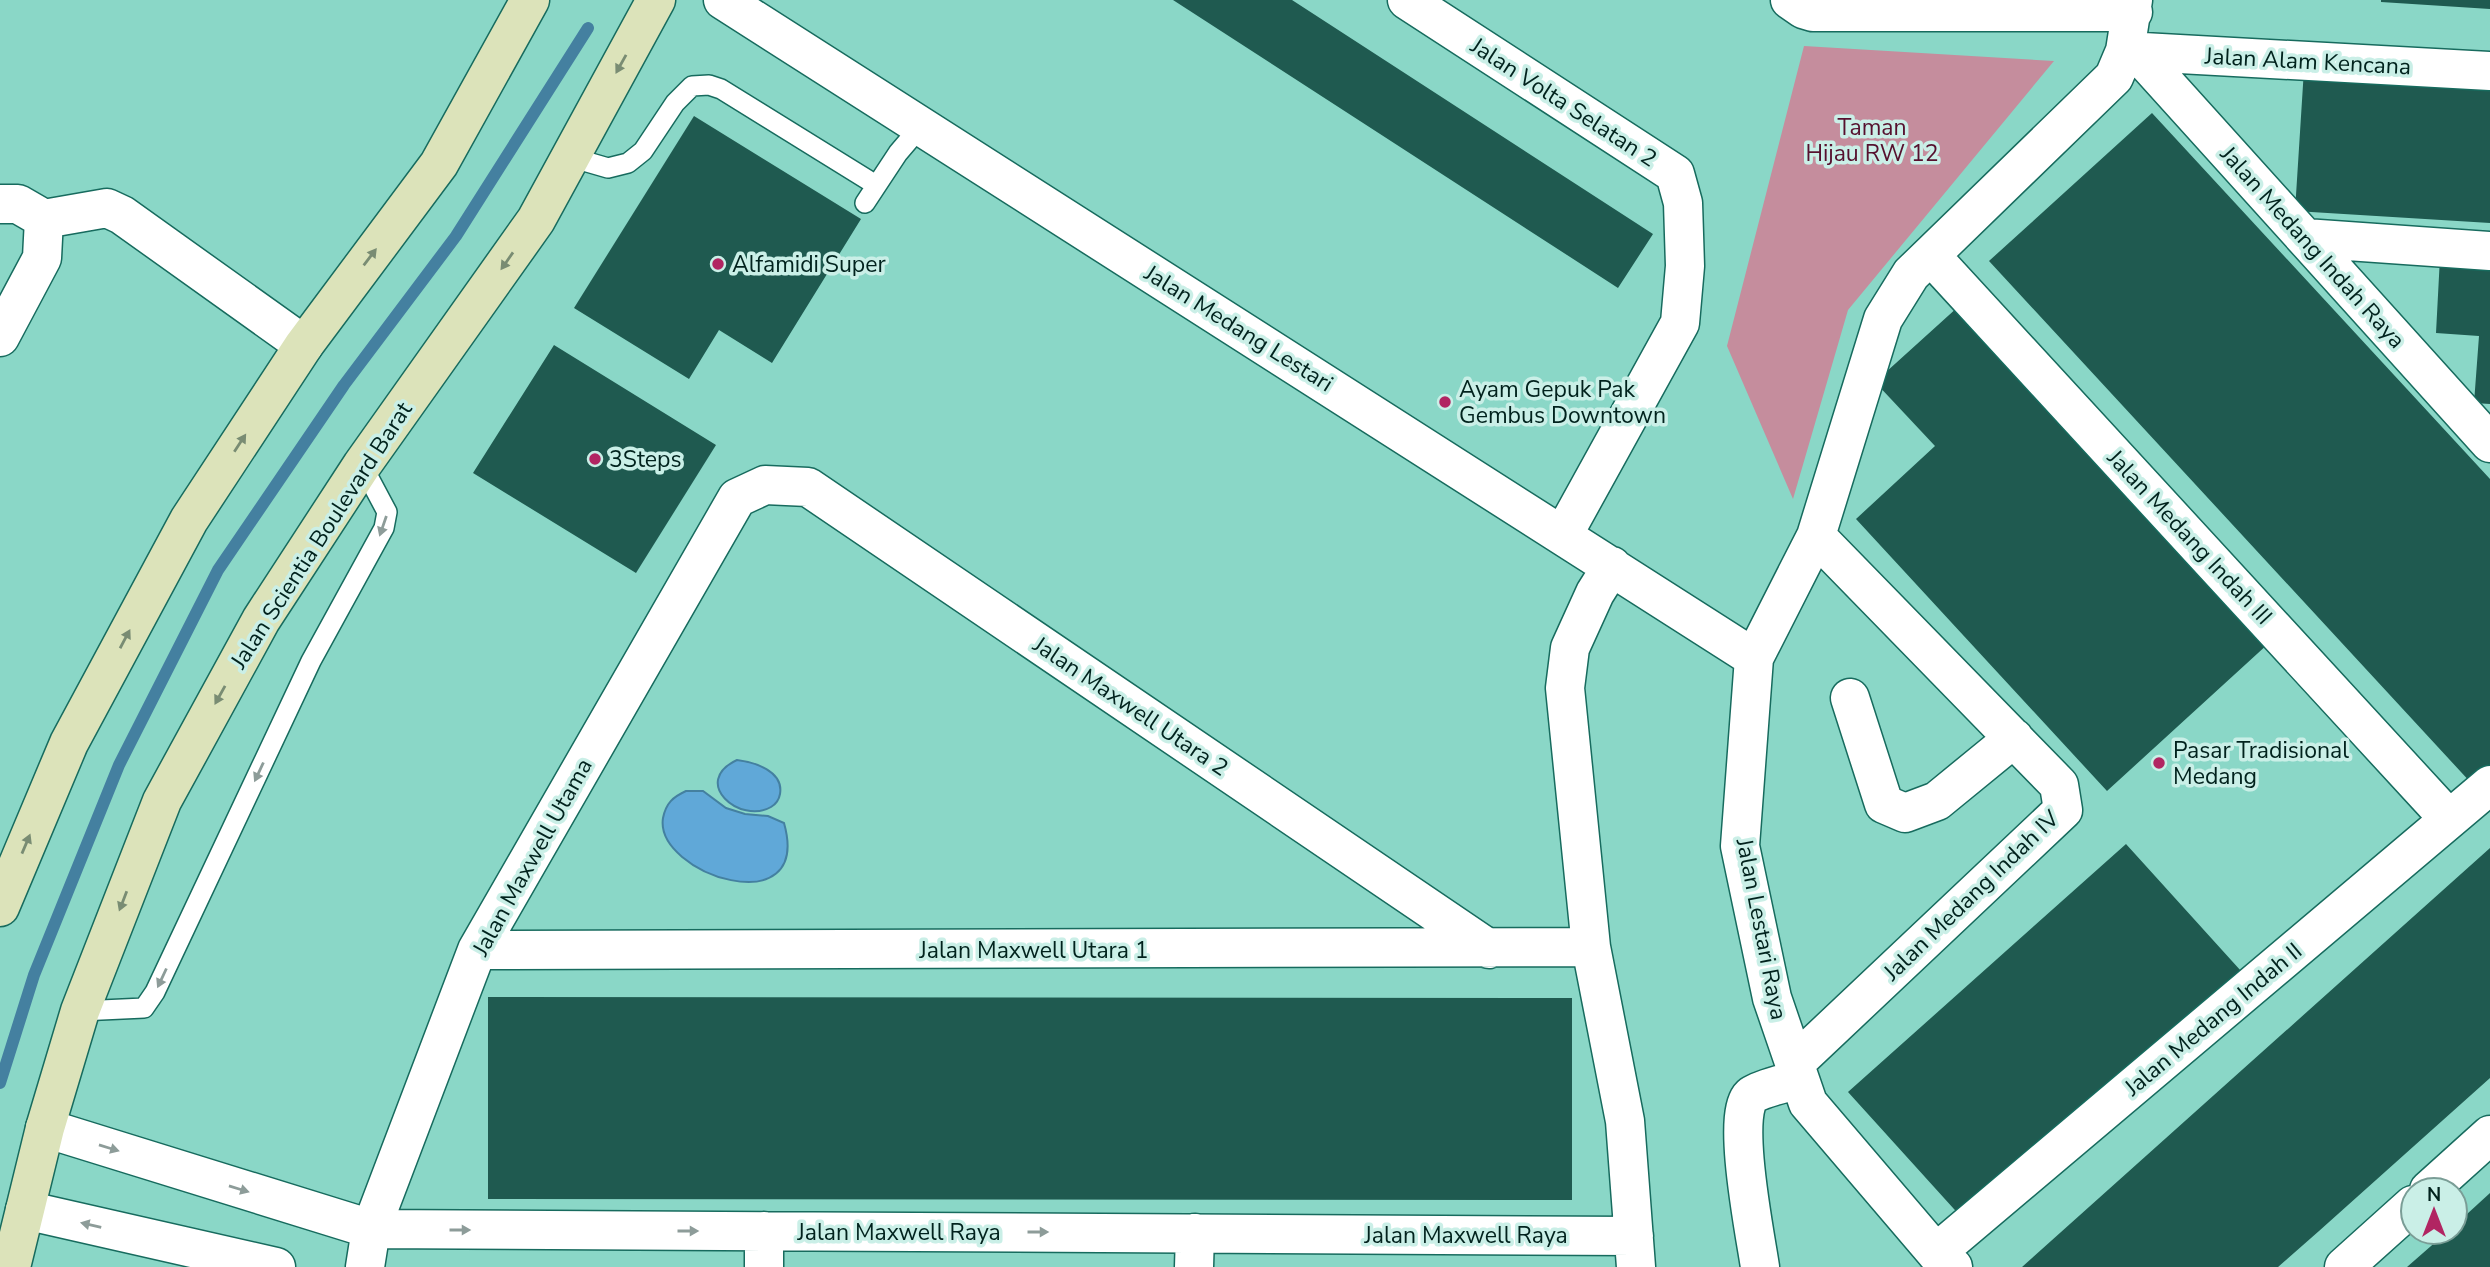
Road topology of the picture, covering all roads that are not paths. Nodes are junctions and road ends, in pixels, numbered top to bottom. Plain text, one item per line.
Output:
1 (530, 0) edge
2 (656, 0) edge
3 (723, 0) edge
4 (1790, 0) edge
5 (1419, 3) edge
6 (2133, 6) edge
7 (2131, 51) junction
8 (2490, 71) edge
9 (921, 126) junction
10 (570, 157) junction
11 (876, 185) junction
12 (865, 203) dead end
13 (21, 209) edge
14 (2305, 238) junction
15 (2490, 251) edge
16 (1931, 256) junction
17 (0, 337) edge
18 (304, 345) junction
19 (2490, 443) edge
20 (362, 465) junction
21 (765, 485) joint
22 (1563, 535) junction
23 (1816, 536) junction
24 (1612, 566) junction
25 (1754, 658) junction
26 (1850, 698) dead end
27 (2014, 738) junction
28 (2490, 785) edge
29 (2449, 819) junction
30 (0, 907) edge
31 (1591, 947) junction
32 (1489, 949) junction
33 (477, 950) junction
34 (80, 1011) junction
35 (1796, 1072) junction
36 (45, 1128) junction
37 (2490, 1135) edge
38 (2445, 1176) edge
39 (25, 1210) junction
40 (2399, 1218) edge
41 (371, 1229) junction
42 (764, 1249) edge
43 (1195, 1250) edge
44 (1635, 1251) edge
45 (1941, 1261) edge
46 (11, 1267) edge
47 (276, 1267) edge
48 (365, 1267) edge
49 (1760, 1267) edge
50 (2344, 1267) edge

18 -> 1 street
2 -> 10 street, Jalan Scientia Boulevard Barat
3 - 9 street, Jalan Medang Lestari
4 - 6 street
5 - 22 street, Jalan Volta Selatan 2
6 - 7 street
7 - 8 street, Jalan Alam Kencana
7 - 14 street, Jalan Medang Indah Raya
7 - 16 street
9 - 11 lane
9 - 22 street, Jalan Medang Lestari
10 - 11 lane
10 -> 20 street, Jalan Scientia Boulevard Barat
11 - 12 lane
13 - 17 street
13 - 18 street
14 - 15 street
14 - 19 street, Jalan Medang Indah Raya
16 - 23 street
16 - 29 street, Jalan Medang Indah III
30 -> 18 street
20 -> 34 street, Jalan Scientia Boulevard Barat
20 -> 34 lane
21 - 32 street, Jalan Maxwell Utara 2
21 - 33 street, Jalan Maxwell Utama
22 - 24 street, Jalan Medang Lestari
23 - 25 street
23 - 27 street, Jalan Medang Indah IV
24 - 25 street, Jalan Medang Lestari
24 - 31 street
25 - 35 street, Jalan Lestari Raya
26 - 27 street
27 - 35 street, Jalan Medang Indah IV
28 - 29 street, Jalan Medang Indah II
29 - 45 street, Jalan Medang Indah II
31 - 32 street, Jalan Maxwell Utara 1
31 - 44 street
32 - 33 street, Jalan Maxwell Utara 1
33 - 41 street, Jalan Maxwell Utama
34 - 36 street, Jalan Scientia Boulevard Barat
35 - 45 street, Jalan Lestari Raya
35 - 49 street
36 - 39 street, Jalan Scientia Boulevard Barat
36 -> 41 street, Jalan Maxwell Raya
37 - 38 street
39 - 46 street, Jalan Scientia Boulevard Barat
47 -> 39 street
40 - 50 street
41 -> 42 street, Jalan Maxwell Raya
41 - 48 street, Jalan Maxwell Utama
42 -> 43 street, Jalan Maxwell Raya
43 - 44 street, Jalan Maxwell Raya

